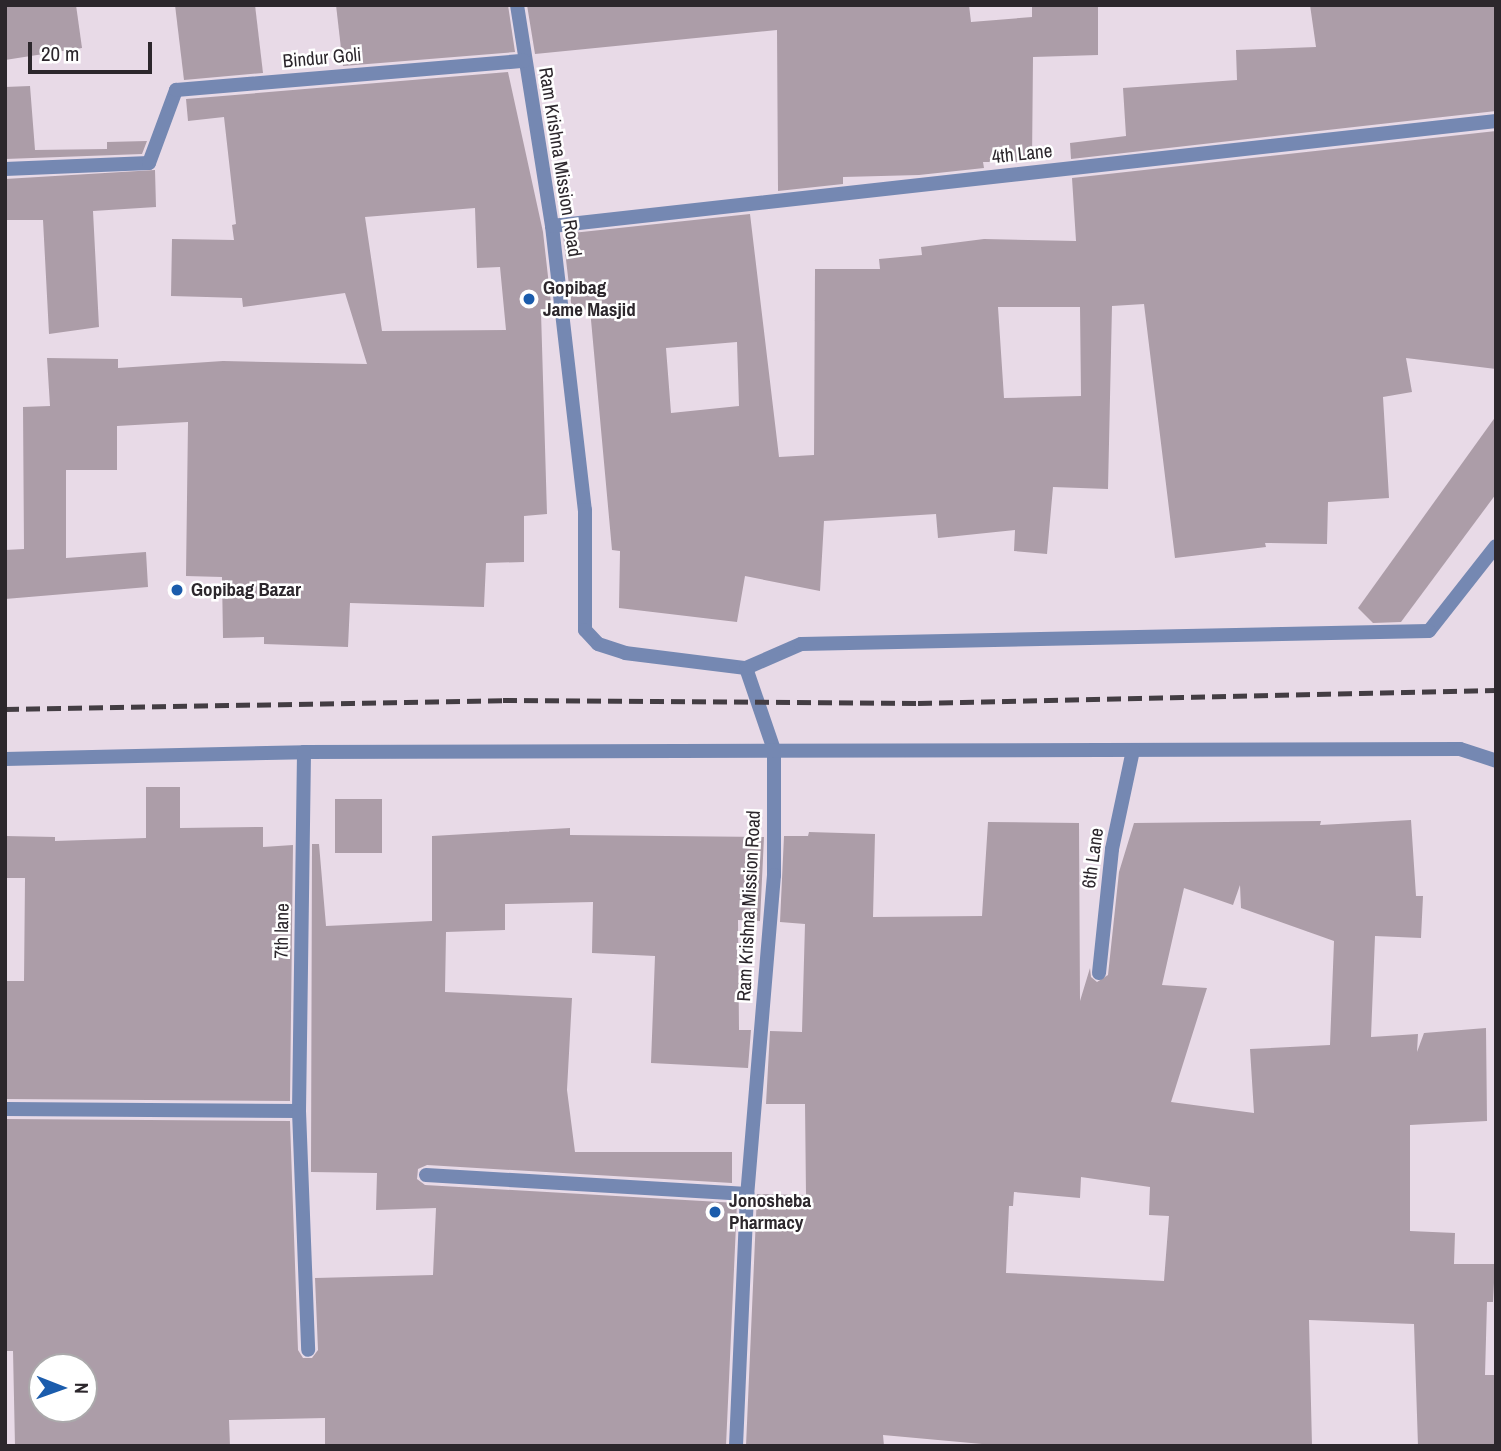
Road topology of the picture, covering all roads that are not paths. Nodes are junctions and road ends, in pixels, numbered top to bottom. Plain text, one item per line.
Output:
1 (517, 5) edge
2 (524, 61) junction
3 (1496, 121) edge
4 (5, 169) edge
5 (552, 226) junction
6 (1496, 546) edge
7 (746, 668) junction
8 (774, 750) junction
9 (1133, 750) junction
10 (304, 752) junction
11 (5, 759) edge
12 (1496, 761) edge
13 (1099, 972) dead end
14 (5, 1109) edge
15 (299, 1111) junction
16 (426, 1175) dead end
17 (747, 1194) junction
18 (308, 1350) dead end
19 (736, 1446) edge

1 - 2 street, Ram Krishna Mission Road
2 - 4 street, Bindur Goli
2 - 5 street, Ram Krishna Mission Road
3 - 5 street, 4th Lane
5 - 7 street, Ram Krishna Mission Road
6 - 7 street
7 - 8 street, Ram Krishna Mission Road
8 - 9 street
8 - 10 street
8 - 17 street, Ram Krishna Mission Road
9 - 12 street
9 - 13 street, 6th Lane
10 - 11 street
10 - 15 street, 7th lane
14 - 15 street
15 - 18 street, 7th lane
16 - 17 street
17 - 19 street, Ram Krishna Mission Road

